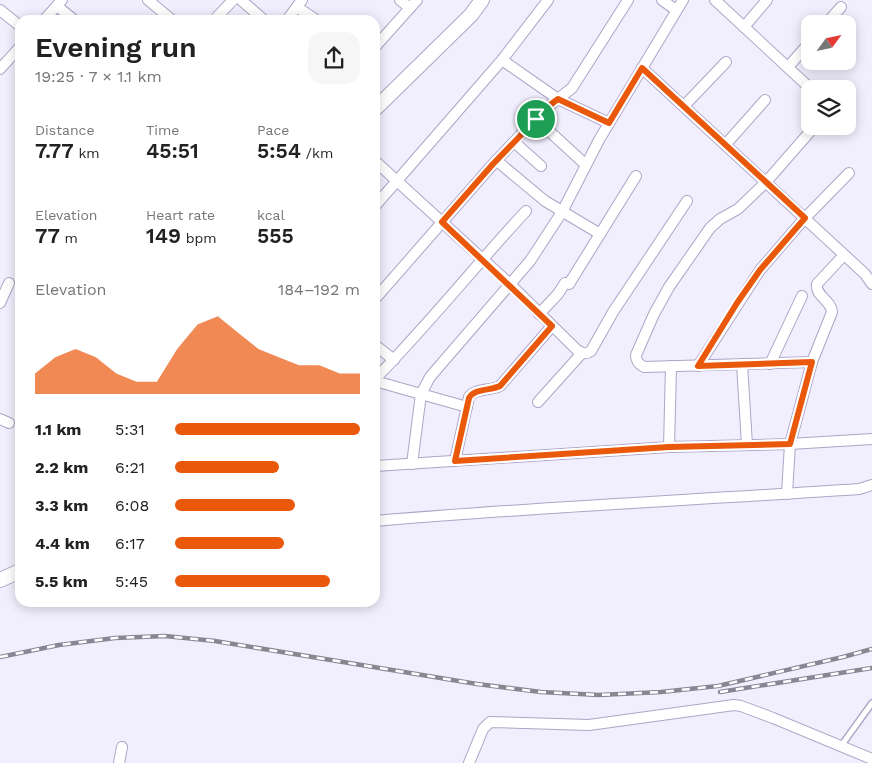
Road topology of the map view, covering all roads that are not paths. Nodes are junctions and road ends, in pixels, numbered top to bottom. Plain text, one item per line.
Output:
1 (148, 0) edge
2 (233, 0) edge
3 (241, 0) edge
4 (400, 0) edge
5 (482, 0) edge
6 (548, 0) edge
7 (628, 0) edge
8 (662, 0) edge
9 (683, 0) edge
10 (715, 0) edge
11 (767, 0) edge
12 (60, 3) edge
13 (300, 3) edge
14 (414, 4) edge
15 (841, 6) dead end
16 (0, 10) edge
17 (676, 10) junction
18 (49, 15) edge
19 (70, 15) edge
20 (166, 15) edge
21 (219, 15) edge
22 (258, 15) edge
23 (291, 15) edge
24 (311, 15) edge
25 (834, 15) edge
26 (15, 22) edge
27 (744, 27) junction
28 (380, 41) edge
29 (15, 52) edge
30 (801, 53) edge
31 (502, 60) junction
32 (726, 62) dead end
33 (642, 68) junction
34 (788, 68) junction
35 (0, 69) edge
36 (801, 80) edge
37 (558, 99) junction
38 (765, 100) dead end
39 (380, 104) edge
40 (684, 106) junction
41 (536, 119) junction
42 (609, 123) junction
43 (807, 135) edge
44 (514, 142) junction
45 (726, 144) junction
46 (496, 160) junction
47 (586, 164) junction
48 (380, 166) edge
49 (541, 166) dead end
50 (849, 173) dead end
51 (636, 176) dead end
52 (397, 181) junction
53 (766, 182) junction
54 (380, 200) edge
55 (687, 201) dead end
56 (526, 210) dead end
57 (562, 212) junction
58 (805, 218) junction
59 (442, 222) junction
60 (600, 234) junction
61 (844, 255) junction
62 (481, 259) junction
63 (9, 283) dead end
64 (510, 284) junction
65 (872, 284) edge
66 (380, 293) edge
67 (802, 296) dead end
68 (0, 303) edge
69 (539, 314) junction
70 (552, 326) junction
71 (380, 350) edge
72 (582, 353) junction
73 (394, 360) junction
74 (812, 362) junction
75 (742, 364) junction
76 (770, 364) junction
77 (671, 366) junction
78 (698, 366) junction
79 (380, 375) edge
80 (380, 382) edge
81 (421, 394) junction
82 (538, 402) dead end
83 (467, 407) junction
84 (872, 439) edge
85 (790, 444) junction
86 (747, 445) junction
87 (669, 447) junction
88 (455, 461) junction
89 (412, 464) junction
90 (380, 466) edge
91 (872, 485) edge
92 (787, 494) junction
93 (380, 521) edge
94 (15, 573) edge
95 (0, 580) edge
96 (872, 703) edge
97 (842, 746) junction
98 (122, 747) dead end
99 (872, 759) edge
100 (119, 763) edge
101 (470, 763) edge

1 - 20 street
2 - 21 street
3 - 22 street
4 - 14 street
5 - 39 street
6 - 31 street
7 - 37 street
8 - 17 street
9 - 17 street
10 - 27 street
11 - 27 street
12 - 18 street
12 - 19 street
13 - 23 street
13 - 24 street
14 - 28 street
15 - 25 street
16 - 26 street
17 - 33 street
27 - 34 street
29 - 35 street
30 - 34 street
31 - 37 street
31 - 52 street
32 - 40 street
33 - 40 street
33 - 42 street
34 - 36 street
37 - 41 street
37 - 42 street
38 - 45 street
40 - 45 street
41 - 44 street
41 - 47 street
42 - 47 street
43 - 53 street
44 - 46 street
44 - 49 street
45 - 53 street
46 - 57 street
46 - 59 street
47 - 57 street
48 - 52 street
50 - 58 street
51 - 60 street
52 - 54 street
52 - 59 street
53 - 58 street
53 - 77 street
55 - 72 street
56 - 62 street
57 - 60 street
57 - 64 street
58 - 61 street
58 - 78 street
59 - 62 street
59 - 66 street
60 - 69 street
61 - 65 street
61 - 74 street
62 - 64 street
62 - 73 street
63 - 68 street
64 - 69 street
64 - 81 street
67 - 76 street
69 - 70 street
70 - 72 street
70 - 83 street
71 - 73 street
72 - 82 street
73 - 79 street
74 - 76 street
74 - 85 street
75 - 76 street
75 - 78 street
75 - 86 street
77 - 78 street
77 - 87 street
80 - 81 street
81 - 83 street
81 - 89 street
83 - 88 street
84 - 85 street
85 - 86 street
85 - 92 street
86 - 87 street
87 - 88 street
88 - 89 street
89 - 90 street
91 - 92 street
92 - 93 street
94 - 95 street
96 - 97 lane
97 - 99 street
97 - 101 street
98 - 100 street

